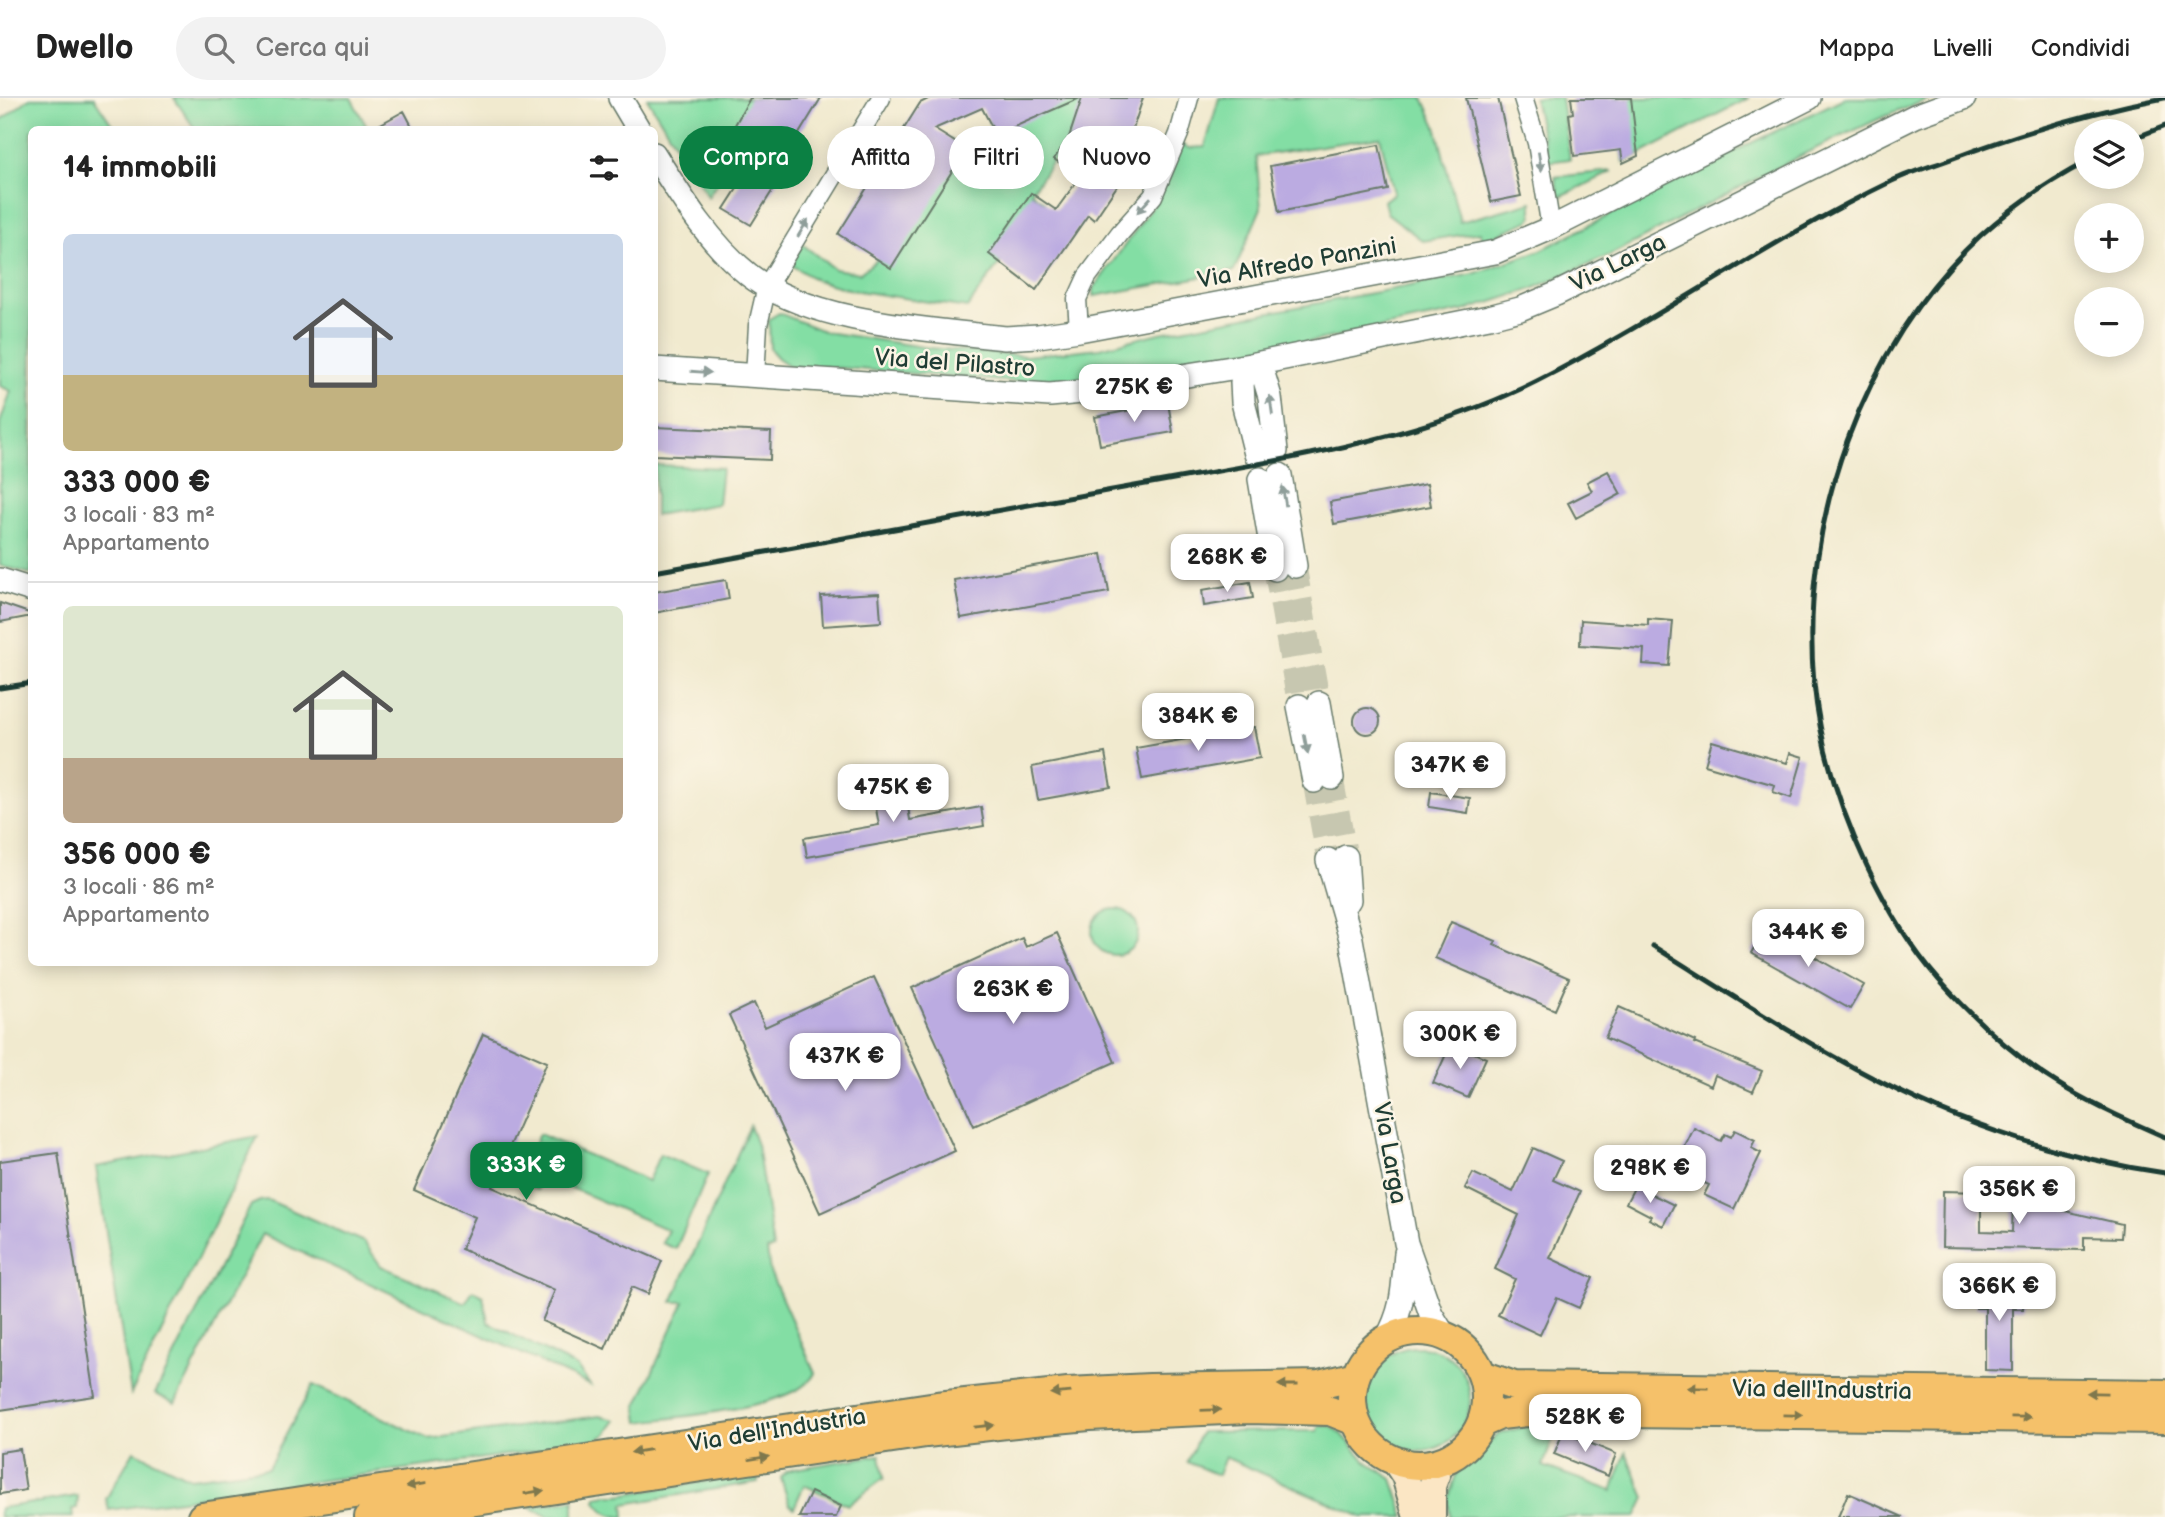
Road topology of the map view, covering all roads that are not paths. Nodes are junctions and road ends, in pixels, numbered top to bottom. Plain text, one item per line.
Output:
1 (620, 98) edge
2 (881, 98) edge
3 (1189, 98) edge
4 (1523, 98) edge
5 (1809, 98) edge
6 (1964, 98) edge
7 (637, 126) edge
8 (658, 160) edge
9 (1551, 228) junction
10 (767, 286) junction
11 (1079, 330) junction
12 (1250, 365) junction
13 (658, 369) edge
14 (751, 376) junction
15 (1266, 453) dead end
16 (1270, 477) dead end
17 (1285, 567) tunnel mouth
18 (0, 580) edge
19 (28, 589) edge
20 (1309, 705) tunnel mouth
21 (1323, 780) tunnel mouth
22 (1337, 858) tunnel mouth
23 (1406, 1243) junction
24 (1445, 1336) junction
25 (1386, 1340) junction
26 (1482, 1375) junction
27 (1355, 1376) junction
28 (2165, 1394) edge
29 (2165, 1419) edge
30 (1355, 1421) junction
31 (1482, 1423) junction
32 (1395, 1461) junction
33 (1441, 1462) junction
34 (202, 1517) edge
35 (369, 1517) edge
36 (1417, 1517) edge
37 (1432, 1517) edge

1 - 7 street
10 -> 2 street
3 -> 11 street
4 -> 9 street
5 - 9 street, Via Alfredo Panzini
6 - 12 street, Via Larga
8 - 10 street, Via Alfredo Panzini
9 - 11 street, Via Alfredo Panzini
10 - 11 street, Via Alfredo Panzini
10 - 14 street
12 - 14 street, Via del Pilastro
12 - 15 street
13 -> 14 street, Via del Pilastro
16 - 17 street
18 - 19 street
20 - 21 street
22 - 23 street, Via Larga
23 - 24 street, Via Larga
23 - 25 street, Via Larga
24 - 25 main road
24 - 26 main road
25 - 27 main road
28 -> 26 main road, Via dell'Industria
26 - 31 main road
27 - 30 main road
27 -> 34 main road, Via dell'Industria
31 -> 29 main road, Via dell'Industria
30 - 32 main road
35 -> 30 main road, Via dell'Industria
31 - 33 main road
32 - 33 main road
32 - 36 main road
33 - 37 main road

